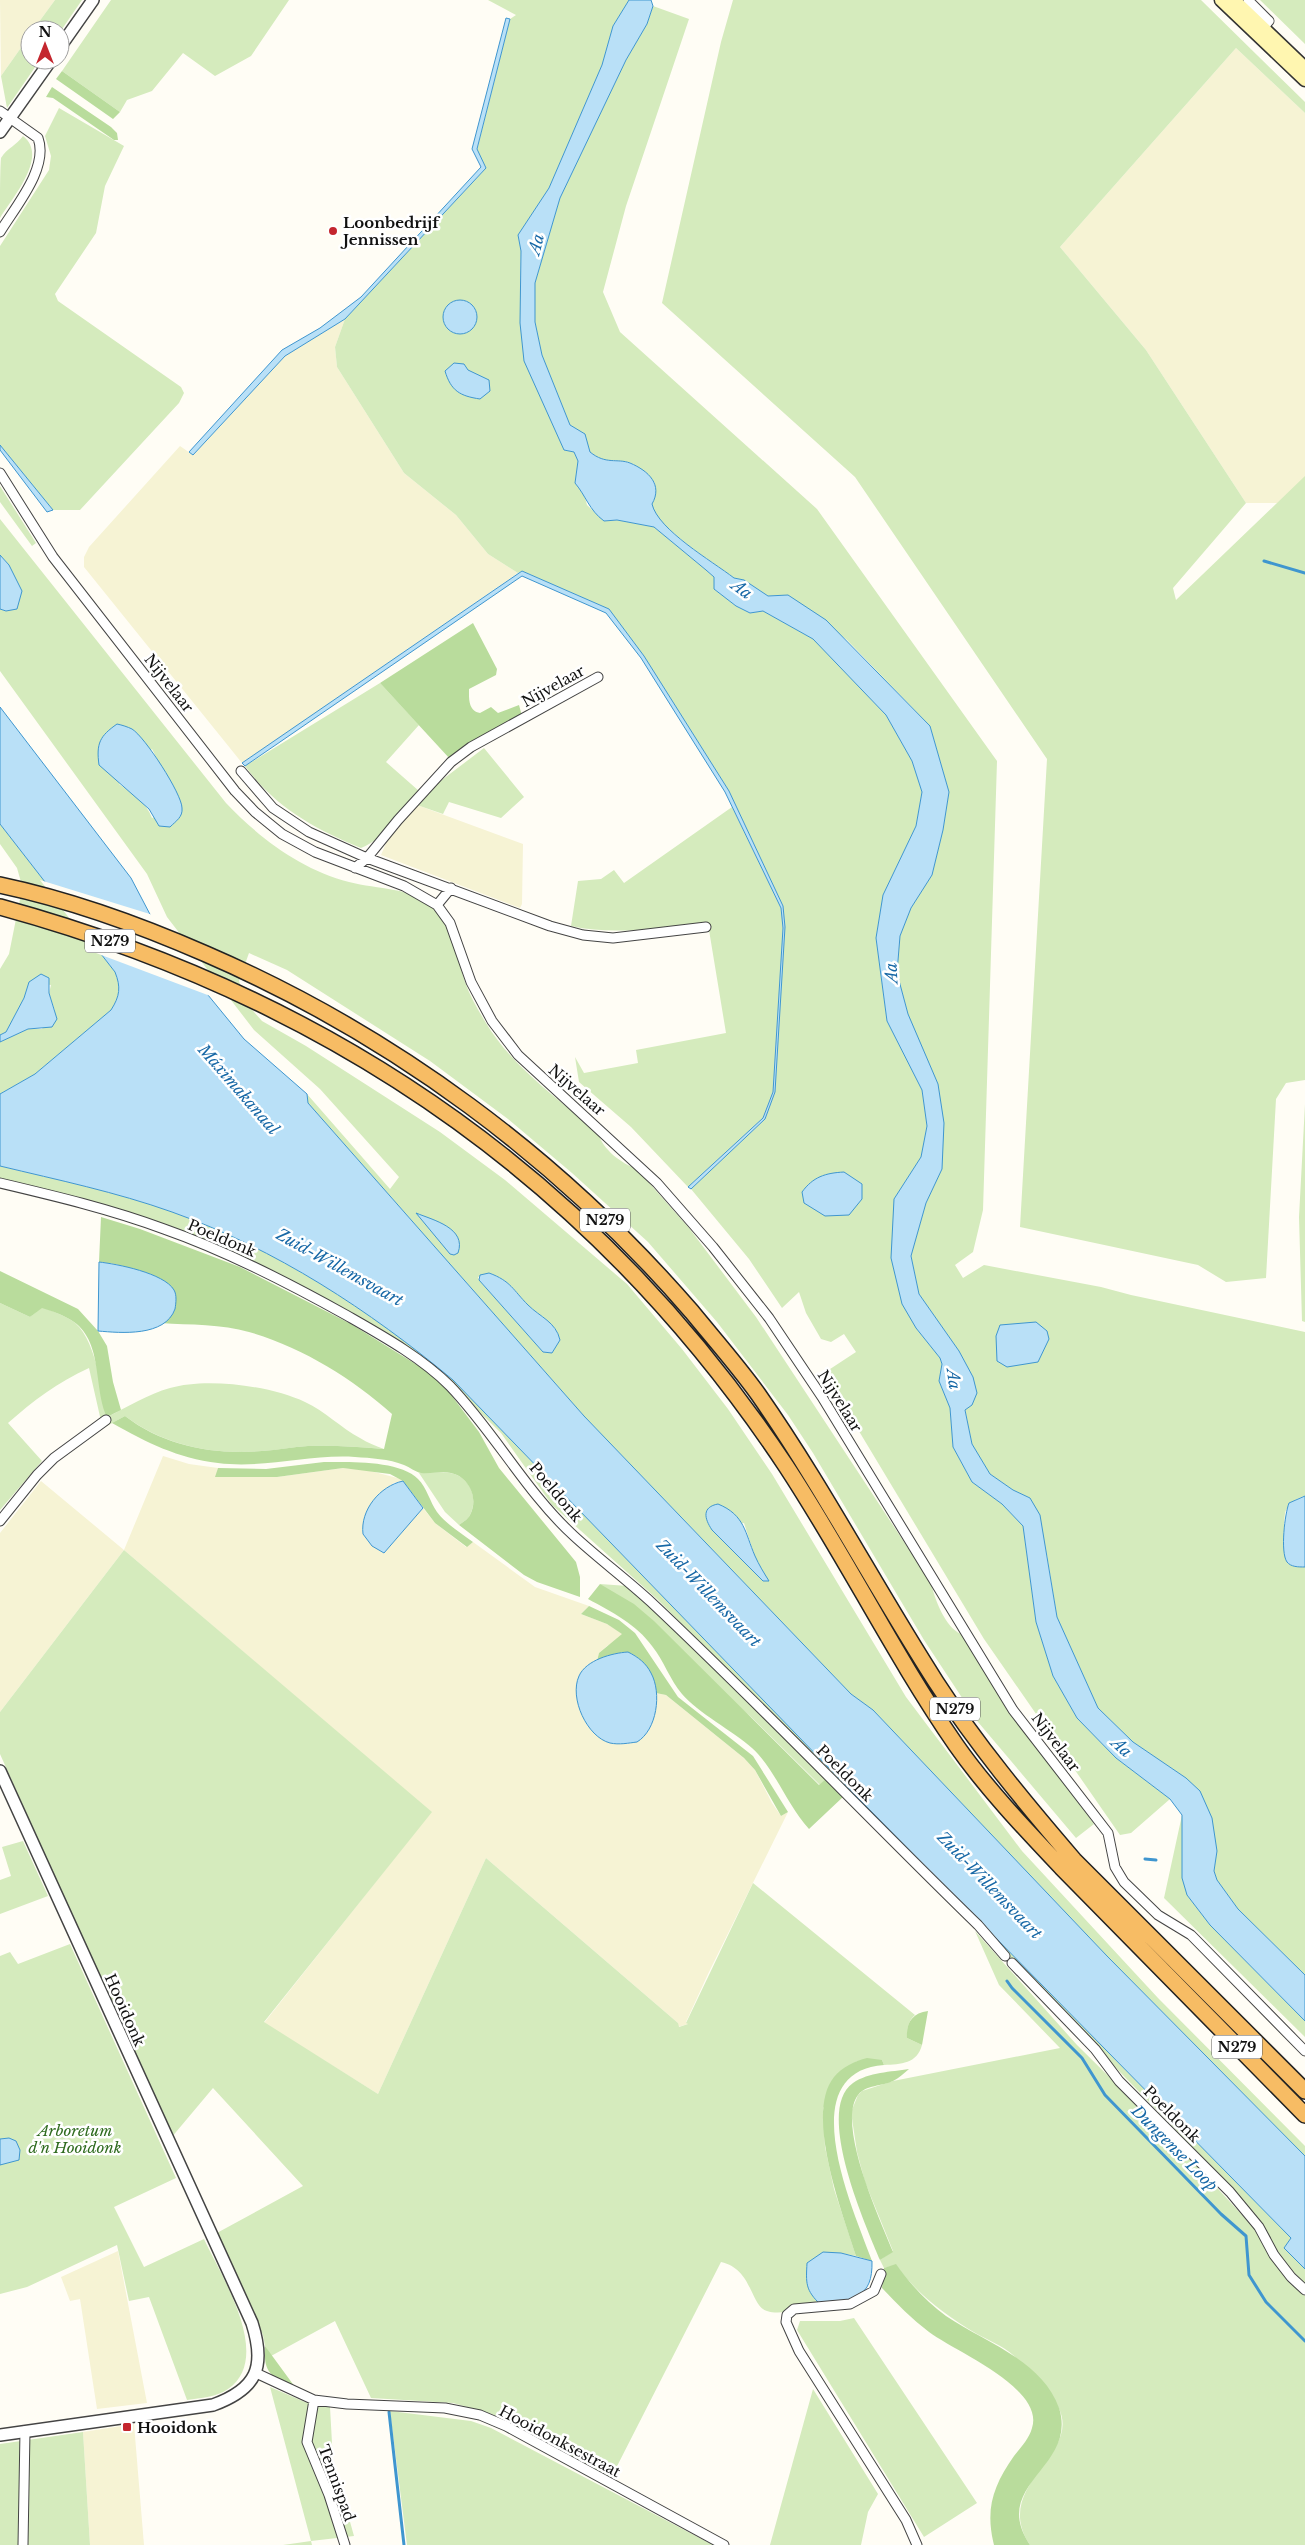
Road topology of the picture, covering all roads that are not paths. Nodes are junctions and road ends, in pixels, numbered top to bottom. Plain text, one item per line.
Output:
1 (93, 0) edge
2 (1221, 0) edge
3 (1234, 0) edge
4 (1248, 0) edge
5 (1262, 28) junction
6 (70, 33) edge
7 (1305, 68) edge
8 (44, 70) edge
9 (1305, 80) edge
10 (0, 110) edge
11 (10, 118) junction
12 (0, 132) edge
13 (0, 232) edge
14 (0, 473) edge
15 (598, 677) dead end
16 (241, 771) dead end
17 (368, 858) junction
18 (355, 868) junction
19 (0, 885) edge
20 (451, 888) junction
21 (437, 905) junction
22 (0, 907) edge
23 (706, 927) dead end
24 (0, 1183) edge
25 (106, 1420) dead end
26 (0, 1521) edge
27 (0, 1771) edge
28 (1006, 1956) dead end
29 (1012, 1963) dead end
30 (1305, 2051) edge
31 (1305, 2091) edge
32 (1305, 2115) edge
33 (880, 2274) dead end
34 (1305, 2290) edge
35 (256, 2373) junction
36 (314, 2400) junction
37 (25, 2431) junction
38 (0, 2434) edge
39 (23, 2545) edge
40 (345, 2545) edge
41 (724, 2545) edge
42 (917, 2545) edge

1 - 6 street
2 - 5 main road
3 - 5 main road
4 - 5 street
5 - 7 main road
5 - 9 main road
8 - 11 street
10 - 11 street
11 - 12 street
11 - 13 street
14 - 18 street, Nijvelaar
15 - 17 street, Nijvelaar
16 - 17 street
17 - 18 street, Nijvelaar
17 - 20 street
18 - 21 street, Nijvelaar
19 - 31 highway, N279
20 - 21 street
20 - 23 street
21 - 30 street, Nijvelaar
22 - 32 highway, N279
24 - 28 street, Poeldonk
25 - 26 street
27 - 35 street, Hooidonk
29 - 34 street, Poeldonk
33 - 42 street
35 - 36 street, Hooidonksestraat
35 - 37 street
36 - 40 street, Tennispad
36 - 41 street, Hooidonksestraat
37 - 38 street
37 - 39 street

